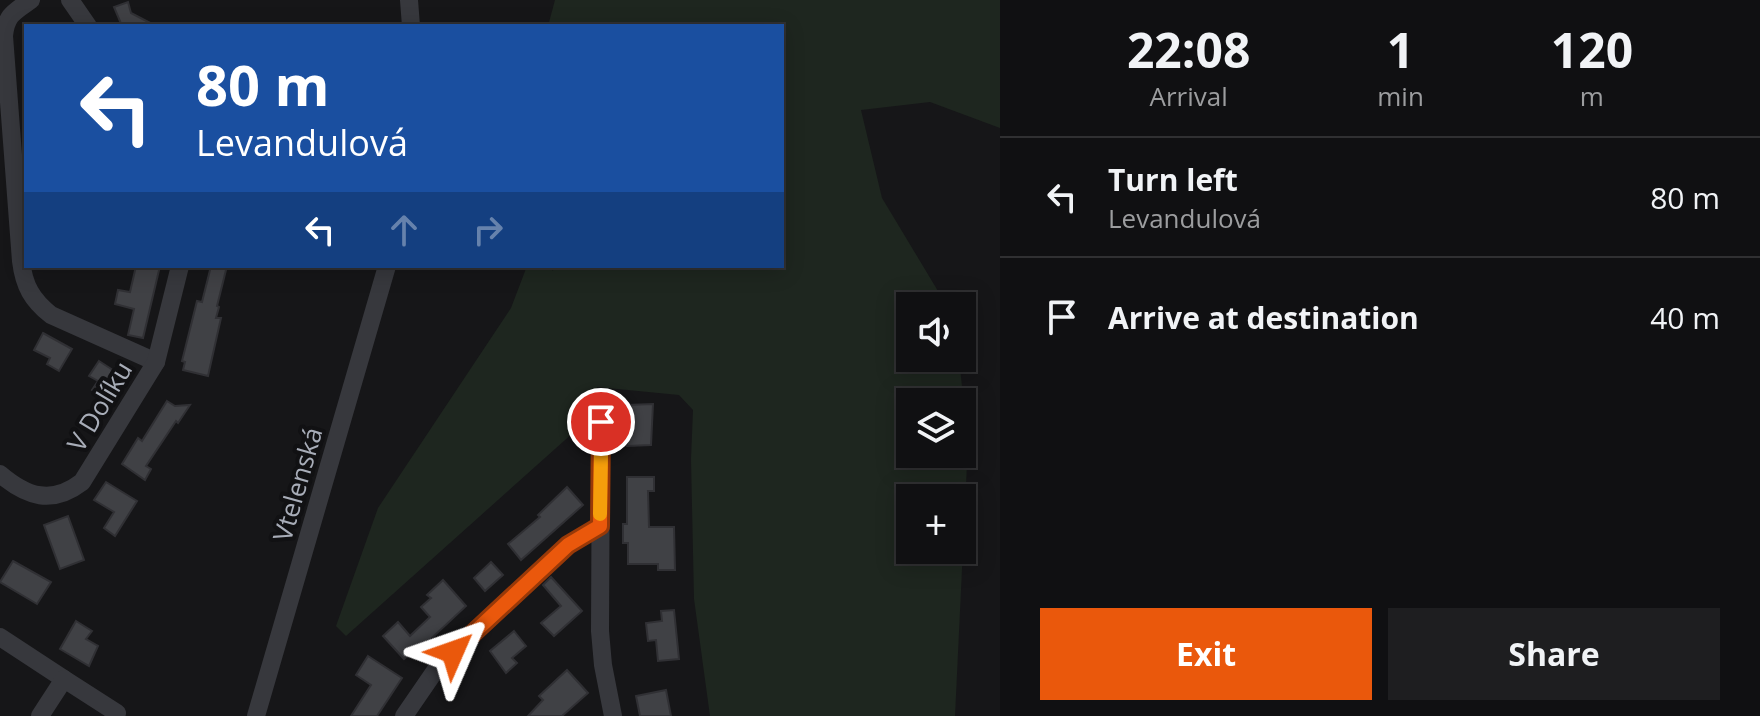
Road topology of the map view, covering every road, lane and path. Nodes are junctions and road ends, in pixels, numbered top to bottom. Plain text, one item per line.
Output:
1 (31, 0) edge
2 (70, 0) edge
3 (409, 0) edge
4 (87, 24) edge
5 (411, 24) edge
6 (180, 268) edge
7 (386, 268) edge
8 (156, 362) junction
9 (601, 422) dead end
10 (0, 474) edge
11 (600, 526) junction
12 (0, 637) edge
13 (64, 679) junction
14 (117, 713) dead end
15 (40, 716) edge
16 (256, 716) edge
17 (404, 716) edge
18 (613, 716) edge

1 - 8 street
2 - 4 street
3 - 5 street
6 - 8 street, V Dolíku
7 - 16 street, Vtelenská
8 - 10 street, V Dolíku
9 - 11 street
11 - 17 street
11 - 18 street
12 - 13 street
13 - 14 street
13 - 15 street

